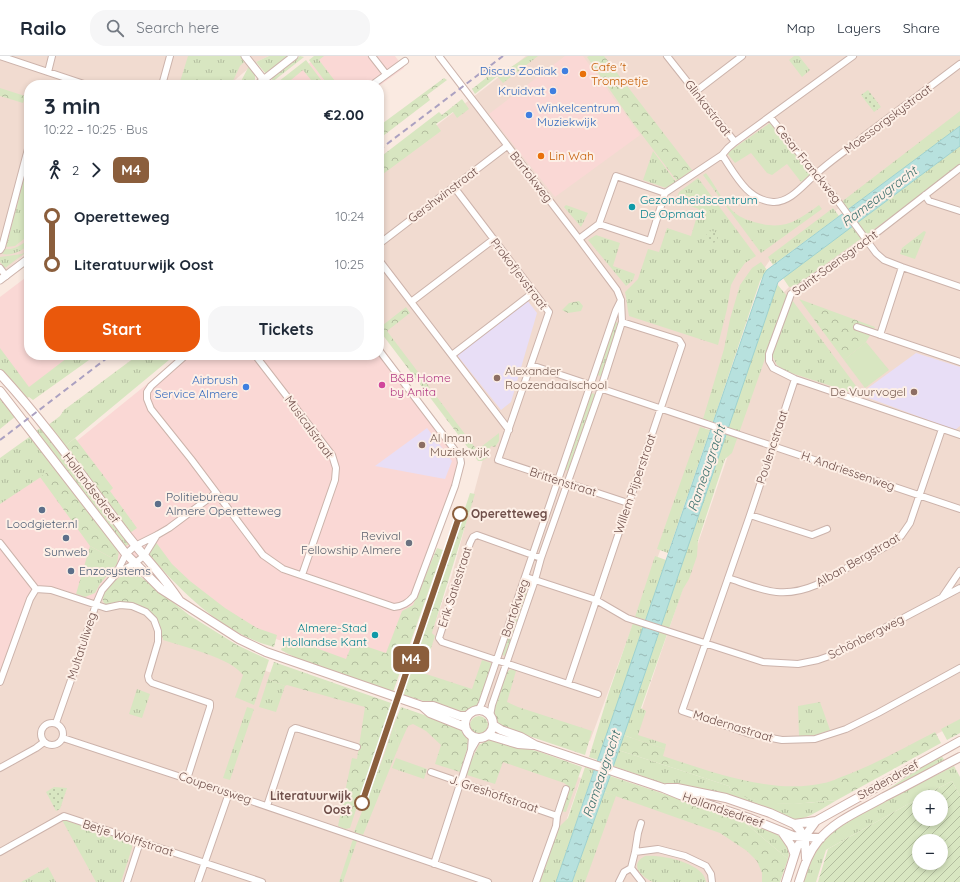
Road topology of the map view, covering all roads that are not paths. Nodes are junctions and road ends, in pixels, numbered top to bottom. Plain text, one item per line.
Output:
1 (0, 56) edge
2 (52, 56) edge
3 (170, 56) edge
4 (245, 56) edge
5 (294, 56) edge
6 (372, 56) edge
7 (438, 56) edge
8 (667, 56) edge
9 (742, 56) edge
10 (853, 56) edge
11 (405, 61) dead end
12 (960, 64) edge
13 (48, 72) junction
14 (386, 74) junction
15 (72, 80) edge
16 (163, 80) edge
17 (263, 80) edge
18 (267, 80) edge
19 (378, 80) edge
20 (695, 92) junction
21 (770, 118) junction
22 (735, 142) junction
23 (507, 146) junction
24 (722, 155) junction
25 (24, 164) edge
26 (960, 168) edge
27 (816, 174) junction
28 (454, 187) junction
29 (665, 193) junction
30 (925, 195) junction
31 (960, 211) edge
32 (599, 224) junction
33 (494, 239) junction
34 (579, 239) junction
35 (384, 240) edge
36 (866, 241) junction
37 (0, 250) edge
38 (24, 262) edge
39 (384, 266) edge
40 (902, 267) junction
41 (0, 268) edge
42 (3, 278) edge
43 (960, 287) edge
44 (534, 292) junction
45 (621, 300) junction
46 (412, 302) junction
47 (622, 322) junction
48 (857, 327) dead end
49 (880, 335) junction
50 (452, 355) junction
51 (384, 357) edge
52 (180, 360) edge
53 (259, 360) edge
54 (960, 362) edge
55 (531, 365) junction
56 (0, 374) edge
57 (794, 379) junction
58 (591, 385) junction
59 (601, 388) junction
60 (0, 391) edge
61 (661, 408) junction
62 (942, 429) junction
63 (509, 430) junction
64 (960, 435) edge
65 (772, 445) junction
66 (498, 460) joint
67 (559, 480) junction
68 (568, 483) junction
69 (216, 493) junction
70 (919, 495) junction
71 (628, 503) junction
72 (960, 508) edge
73 (750, 515) junction
74 (827, 529) dead end
75 (157, 535) junction
76 (0, 543) edge
77 (135, 546) junction
78 (126, 554) junction
79 (532, 555) junction
80 (144, 556) junction
81 (541, 558) junction
82 (135, 563) junction
83 (960, 570) edge
84 (116, 574) junction
85 (302, 575) junction
86 (526, 577) junction
87 (728, 578) junction
88 (535, 580) junction
89 (960, 588) edge
90 (36, 589) junction
91 (942, 598) junction
92 (596, 600) junction
93 (180, 602) junction
94 (96, 604) junction
95 (705, 643) junction
96 (497, 660) junction
97 (506, 663) junction
98 (960, 668) edge
99 (0, 682) edge
100 (568, 684) junction
101 (598, 694) dead end
102 (422, 706) junction
103 (478, 710) junction
104 (468, 716) junction
105 (490, 716) junction
106 (56, 723) junction
107 (493, 725) junction
108 (465, 727) junction
109 (488, 735) junction
110 (475, 737) junction
111 (63, 738) junction
112 (959, 741) edge
113 (44, 742) junction
114 (535, 745) junction
115 (357, 747) dead end
116 (960, 757) edge
117 (0, 768) edge
118 (431, 772) dead end
119 (187, 778) junction
120 (461, 782) junction
121 (663, 788) junction
122 (566, 789) dead end
123 (229, 793) junction
124 (267, 806) junction
125 (556, 816) junction
126 (816, 821) junction
127 (641, 823) dead end
128 (794, 824) junction
129 (782, 832) junction
130 (803, 837) junction
131 (821, 838) junction
132 (140, 842) junction
133 (0, 852) edge
134 (635, 852) junction
135 (794, 853) junction
136 (806, 861) junction
137 (204, 863) junction
138 (434, 864) junction
139 (631, 868) junction
140 (127, 882) edge
141 (198, 882) edge
142 (262, 882) edge
143 (488, 882) edge
144 (536, 882) edge
145 (619, 882) edge
146 (642, 882) edge
147 (712, 882) edge
148 (786, 882) edge
149 (799, 882) edge

1 - 13 street
2 - 13 street
3 - 16 street
4 - 17 street
5 - 18 street
6 - 14 street
7 - 23 street, Bartokweg
8 - 20 street, Glinkastraat
9 - 20 street
10 - 21 street
11 - 14 street
12 - 27 street, Moessorgskystraat
13 - 15 street
14 - 19 street
20 - 22 street, Glinkastraat
21 - 22 street
21 - 27 street, Cesar Franckweg
22 - 24 street, Glinkastraat
23 - 28 street, Gershwinstraat
23 - 34 street, Bartokweg
24 - 27 street, Glinkastraat
24 - 29 street
25 - 37 street
26 - 30 street, Saint-Saensgracht
27 - 36 street, Cesar Franckweg
28 - 33 street, Prokofjevstraat
28 - 35 street, Gershwinstraat
29 - 32 street
29 - 32 street
30 - 31 street
30 - 36 street, Saint-Saensgracht
32 - 34 street
33 - 44 street, Prokofjevstraat
33 - 46 street
34 - 45 street, Bartokweg
36 - 40 street
36 - 57 street, Saint-Saensgracht
38 - 42 street
39 - 46 street
40 - 43 street
40 - 49 street
41 - 42 street
44 - 50 street
44 - 55 street, Prokofjevstraat
45 - 47 street, Bartokweg
45 - 58 street, Bartokweg
46 - 50 street
47 - 59 street, Bartokweg
47 - 61 street, Willem Pijperstraat
48 - 49 street
49 - 54 street
50 - 63 street
51 - 85 street
52 - 69 street
53 - 85 street, Musicalstraat
55 - 58 street
55 - 63 street, Prokofjevstraat
56 - 77 main road, Hollandsedreef
57 - 62 street, Saint-Saensgracht
57 - 65 street, Poulencstraat
58 - 59 street
58 - 67 street, Bartokweg
59 - 61 street
59 - 68 street, Bartokweg
60 - 78 main road, Hollandsedreef
61 - 65 street, H. Andriessenweg
61 - 71 street, Willem Pijperstraat
62 - 64 street, Saint-Saensgracht
62 - 70 street, Alban Bergstraat
63 - 66 street, Prokofjevstraat
65 - 70 street, H. Andriessenweg
65 - 73 street, Poulencstraat
66 - 67 street, Brittenstraat
67 - 68 street, Brittenstraat
67 - 79 street, Bartokweg
68 - 71 street, Brittenstraat
68 - 81 street, Bartokweg
69 - 75 street
69 - 85 street
70 - 72 street, H. Andriessenweg
70 - 87 street, Alban Bergstraat
71 - 92 street, Willem Pijperstraat
73 - 74 street
73 - 87 street, Poulencstraat
75 - 77 street
75 - 80 street
76 - 90 street
77 - 78 street
77 - 80 main road, Hollandsedreef
78 - 82 main road, Hollandsedreef
78 - 84 street, Multatuliweg
79 - 81 street
79 - 86 street, Bartokweg
79 - 96 street, Erik Satiestraat
80 - 82 street, Multatuliweg
80 - 93 main road, Hollandsedreef
81 - 88 street, Bartokweg
82 - 84 street, Multatuliweg
82 - 93 main road, Hollandsedreef
83 - 91 street, Schönbergweg
84 - 94 street, Multatuliweg
86 - 88 street
86 - 96 street, Bartokweg
87 - 95 street, Poulencstraat
88 - 92 street
88 - 97 street, Bartokweg
89 - 91 street, Schönbergweg
90 - 94 street
90 - 99 street
91 - 95 street, Schönbergweg
92 - 95 street, Schönbergweg
92 - 100 street, Willem Pijperstraat
93 - 102 main road, Hollandsedreef
94 - 106 street, Multatuliweg
94 - 119 street
95 - 98 street, Madernastraat
96 - 97 street
96 - 103 street, Bartokweg
97 - 100 street
97 - 105 street, Bartokweg
100 - 101 street
102 - 104 main road, Hollandsedreef
102 - 108 main road, Hollandsedreef
103 - 104 main road
103 - 105 main road
104 - 108 main road
105 - 107 main road
106 - 111 street
106 - 113 street
107 - 109 main road
107 - 114 main road, Hollandsedreef
108 - 110 main road
109 - 110 main road
109 - 114 main road, Hollandsedreef
110 - 120 street
111 - 113 street
111 - 119 street, Couperusweg
112 - 126 main road, Stedendreef
113 - 117 street
114 - 121 main road, Hollandsedreef
115 - 124 street
116 - 131 main road, Stedendreef
118 - 120 street, J. Greshoffstraat
119 - 123 street, Couperusweg
120 - 125 street, J. Greshoffstraat
120 - 138 street
121 - 128 main road, Hollandsedreef
121 - 129 main road, Hollandsedreef
122 - 125 street
123 - 124 street, Couperusweg
123 - 137 street
124 - 138 street, Couperusweg
125 - 144 street
126 - 128 main road
126 - 130 main road
127 - 134 street
128 - 130 main road
129 - 130 main road
129 - 135 main road
130 - 131 main road
130 - 135 main road
130 - 136 main road
131 - 136 main road, Stedendreef
132 - 133 street, Betje Wolffstraat
132 - 137 street, Betje Wolffstraat
132 - 140 street
134 - 139 street
134 - 147 street
135 - 148 main road
136 - 149 main road
137 - 141 street
137 - 142 street, Betje Wolffstraat
138 - 143 street, Couperusweg
139 - 145 street
139 - 146 street

